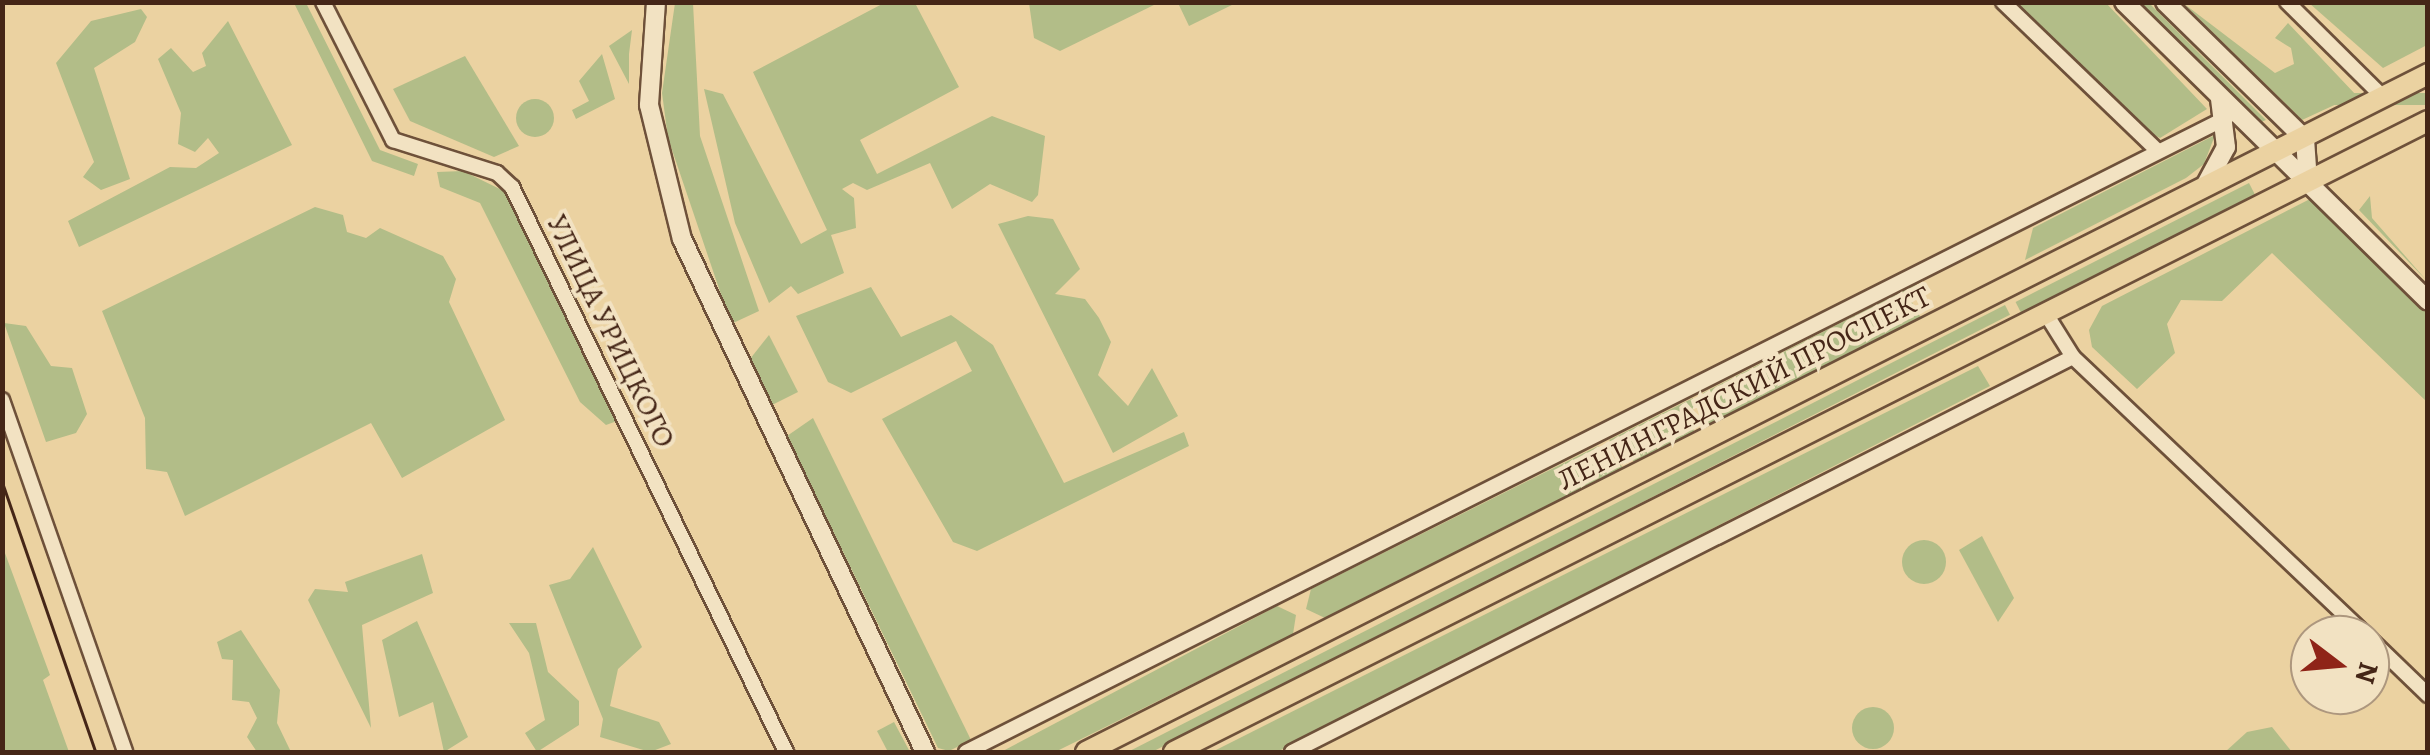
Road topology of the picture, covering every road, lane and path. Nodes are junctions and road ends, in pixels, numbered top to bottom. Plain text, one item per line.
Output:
1 (323, 2) edge
2 (656, 2) edge
3 (2004, 2) edge
4 (2124, 2) edge
5 (2165, 2) edge
6 (2287, 2) edge
7 (2428, 74) edge
8 (2218, 94) junction
9 (2383, 97) junction
10 (2226, 118) junction
11 (2428, 121) edge
12 (2304, 138) junction
13 (2157, 150) junction
14 (2278, 152) junction
15 (2308, 182) junction
16 (2201, 190) junction
17 (2428, 301) edge
18 (2046, 314) junction
19 (2073, 357) junction
20 (2, 400) edge
21 (2345, 615) edge
22 (2390, 658) edge
23 (2428, 695) edge
24 (125, 752) edge
25 (786, 752) edge
26 (925, 752) edge
27 (966, 752) edge
28 (1086, 752) edge
29 (1174, 752) edge
30 (1292, 752) edge

1 - 25 street, УЛИЦА УРИЦКОГО
2 - 26 street
3 - 13 street
4 - 8 street
5 - 12 street
6 - 9 street
7 - 9 main road, ЛЕНИНГРАДСКИЙ ПРОСПЕКТ
8 - 10 street
8 - 14 street
9 - 12 main road, ЛЕНИНГРАДСКИЙ ПРОСПЕКТ
10 - 13 street
10 - 16 street
11 - 15 main road
12 - 14 main road, ЛЕНИНГРАДСКИЙ ПРОСПЕКТ
12 - 15 street
13 - 27 street
14 - 15 street
14 - 16 main road, ЛЕНИНГРАДСКИЙ ПРОСПЕКТ
15 - 17 street
15 - 18 main road
16 - 28 main road, ЛЕНИНГРАДСКИЙ ПРОСПЕКТ
18 - 19 street
18 - 29 main road
19 - 21 street
19 - 30 street
20 - 24 street
22 - 23 street

